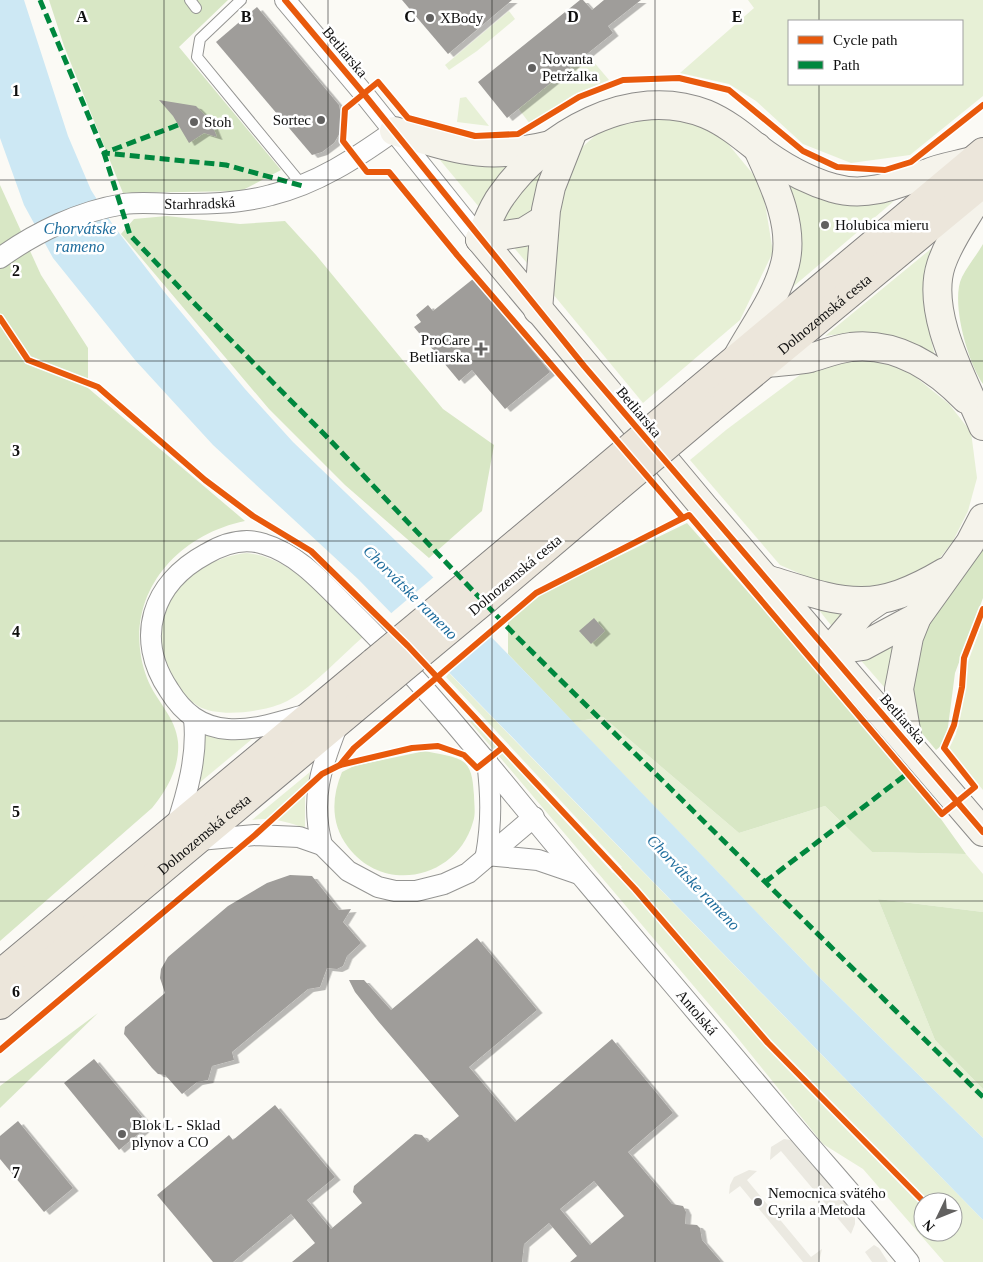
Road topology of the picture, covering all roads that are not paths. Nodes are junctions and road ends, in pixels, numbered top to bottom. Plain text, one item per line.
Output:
1 (241, 0) edge
2 (285, 0) edge
3 (394, 131) junction
4 (573, 131) junction
5 (550, 145) junction
6 (757, 147) junction
7 (979, 165) edge
8 (303, 186) junction
9 (983, 187) edge
10 (545, 219) junction
11 (480, 239) junction
12 (0, 258) edge
13 (538, 310) junction
14 (736, 360) junction
15 (768, 363) junction
16 (702, 402) junction
17 (979, 418) edge
18 (983, 518) edge
19 (951, 568) junction
20 (766, 579) junction
21 (878, 601) junction
22 (917, 617) junction
23 (829, 651) junction
24 (383, 670) junction
25 (310, 714) junction
26 (194, 719) junction
27 (339, 724) junction
28 (908, 743) junction
29 (487, 760) junction
30 (534, 817) junction
31 (983, 832) edge
32 (187, 834) junction
33 (322, 845) junction
34 (486, 856) junction
35 (579, 874) junction
36 (0, 974) edge
37 (0, 1005) edge
38 (909, 1262) edge

1 - 8 lane
2 - 3 street, Betliarska
3 - 5 street
3 - 8 street, Starhradská
3 - 11 street, Betliarska
4 - 5 street
4 - 6 street
4 - 10 street
5 - 11 street
6 - 7 street
6 - 14 street
7 - 14 main road, Dolnozemská cesta
7 - 15 main road, Dolnozemská cesta
8 - 12 street, Starhradská
9 - 17 street
10 - 11 street
10 - 13 street
11 - 13 street, Betliarska
13 - 20 street, Betliarska
14 - 16 main road, Dolnozemská cesta
15 - 16 main road, Dolnozemská cesta
15 - 17 street
16 - 24 main road, Dolnozemská cesta, bridge
18 - 19 street
19 - 21 street
19 - 22 street
20 - 21 street
20 - 23 street, Betliarska
21 - 23 street
22 - 23 street
22 - 28 street
23 - 28 street, Betliarska
24 - 25 main road, Dolnozemská cesta
24 - 27 main road, Dolnozemská cesta
25 - 26 street
25 - 32 main road, Dolnozemská cesta
26 - 29 street, Antolská
26 - 32 street
27 - 32 main road, Dolnozemská cesta
27 - 33 street
28 - 31 street, Betliarska
29 - 30 street, Antolská
29 - 34 street
30 - 34 street
30 - 35 street, Antolská
32 - 33 street
32 - 36 main road, Dolnozemská cesta
32 - 37 main road, Dolnozemská cesta
33 - 34 street
34 - 35 street
35 - 38 street, Antolská

